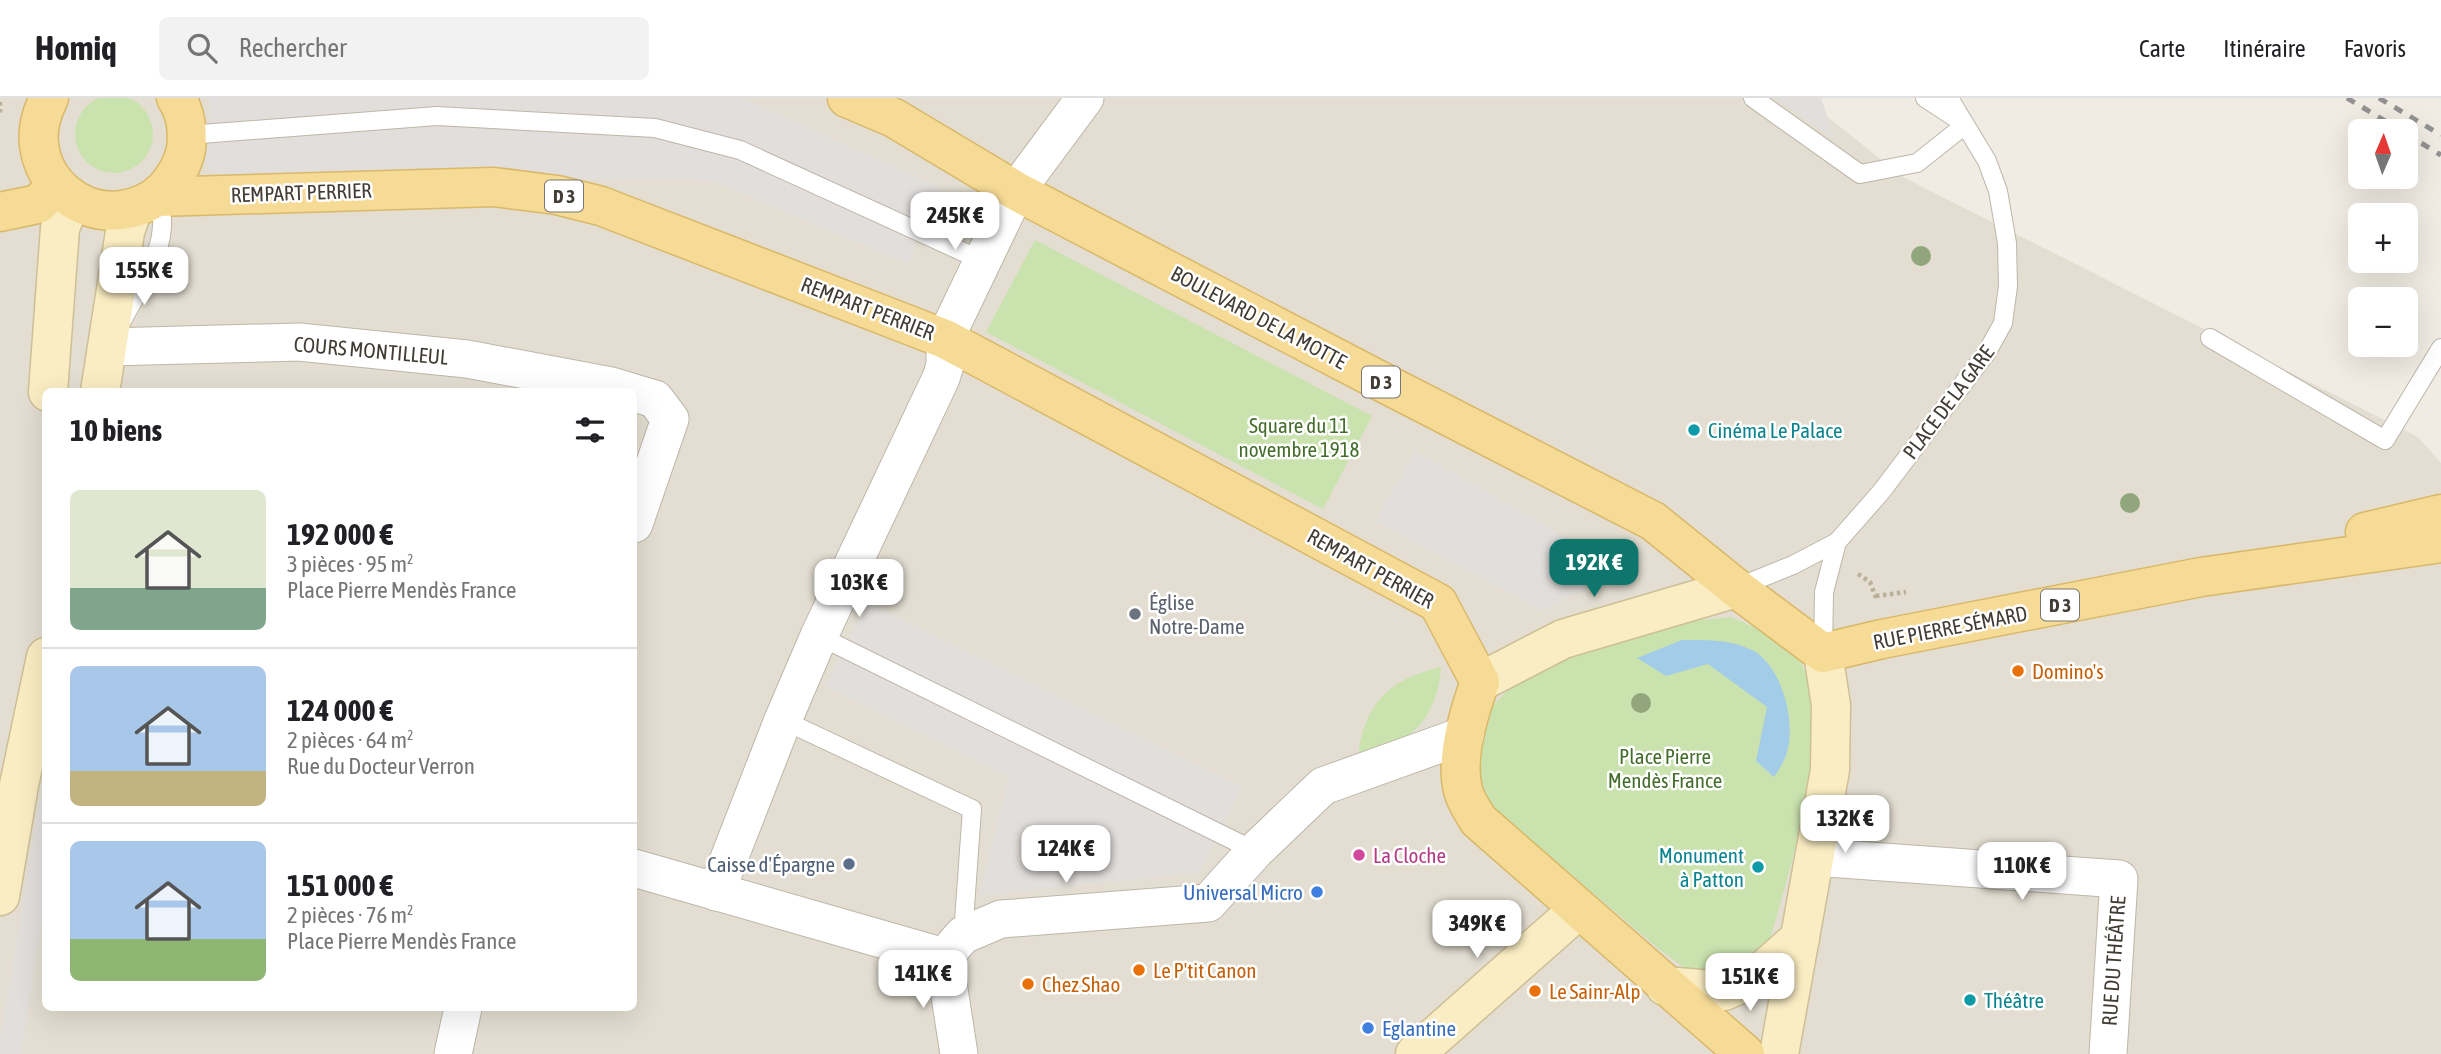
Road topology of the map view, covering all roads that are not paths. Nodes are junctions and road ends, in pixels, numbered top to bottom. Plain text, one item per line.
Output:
1 (49, 98) edge
2 (176, 98) edge
3 (847, 98) edge
4 (1085, 98) edge
5 (1753, 98) edge
6 (1925, 98) edge
7 (1949, 98) edge
8 (1965, 125) junction
9 (188, 135) junction
10 (1016, 191) junction
11 (65, 192) junction
12 (145, 203) junction
13 (0, 212) edge
14 (983, 261) junction
15 (2210, 338) dead end
16 (945, 339) junction
17 (108, 347) junction
18 (2441, 348) edge
19 (48, 388) edge
20 (101, 388) edge
21 (618, 388) edge
22 (637, 394) edge
23 (2441, 514) edge
24 (637, 515) edge
25 (2441, 542) edge
26 (1835, 550) junction
27 (2201, 578) junction
28 (1737, 588) junction
29 (819, 636) junction
30 (1823, 653) junction
31 (1480, 682) junction
32 (42, 699) edge
33 (783, 720) junction
34 (1465, 735) junction
35 (9, 782) edge
36 (1255, 851) junction
37 (1814, 857) junction
38 (637, 869) edge
39 (716, 892) junction
40 (0, 896) edge
41 (1578, 910) junction
42 (1800, 938) junction
43 (954, 946) junction
44 (1665, 986) junction
45 (462, 1011) edge
46 (453, 1054) edge
47 (958, 1054) edge
48 (1415, 1054) edge
49 (1745, 1054) edge
50 (1779, 1054) edge
51 (2108, 1054) edge

1 - 11 main road
2 - 9 main road
3 - 10 main road, BOULEVARD DE LA MOTTE / D 3
4 - 10 street
5 - 8 lane
6 - 8 lane
7 - 8 lane, PLACE DE LA GARE
8 - 26 lane, PLACE DE LA GARE
9 - 12 main road
9 - 14 lane
10 - 14 street
10 - 28 main road, BOULEVARD DE LA MOTTE / D 3
11 - 12 main road, REMPART PERRIER
11 - 13 main road
11 - 19 main road
12 - 16 main road, REMPART PERRIER / D 3
12 - 17 main road
14 - 16 street
15 - 18 lane
16 - 29 street
16 - 31 main road, REMPART PERRIER / D 3
17 - 20 main road
17 - 21 street, COURS MONTILLEUL
22 - 24 street, COURS MONTILLEUL
23 - 27 main road, RUE PIERRE SÉMARD / D 3
25 - 27 main road, RUE PIERRE SÉMARD / D 3
26 - 28 lane, PLACE DE LA GARE
26 - 30 lane, PLACE DE LA GARE
27 - 30 main road, RUE PIERRE SÉMARD / D 3
28 - 30 main road, D 3
28 - 31 main road
29 - 33 street
29 - 36 lane
30 - 37 main road
31 - 34 main road
32 - 35 main road
33 - 39 street
33 - 43 lane
34 - 36 street
34 - 41 main road
35 - 40 main road
36 - 43 street
37 - 42 main road
37 - 51 street, RUE DU THÉÂTRE
38 - 39 street
39 - 43 street
41 - 44 main road
41 - 48 main road
42 - 44 main road
42 - 50 main road
43 - 47 street
44 - 49 main road
45 - 46 street

